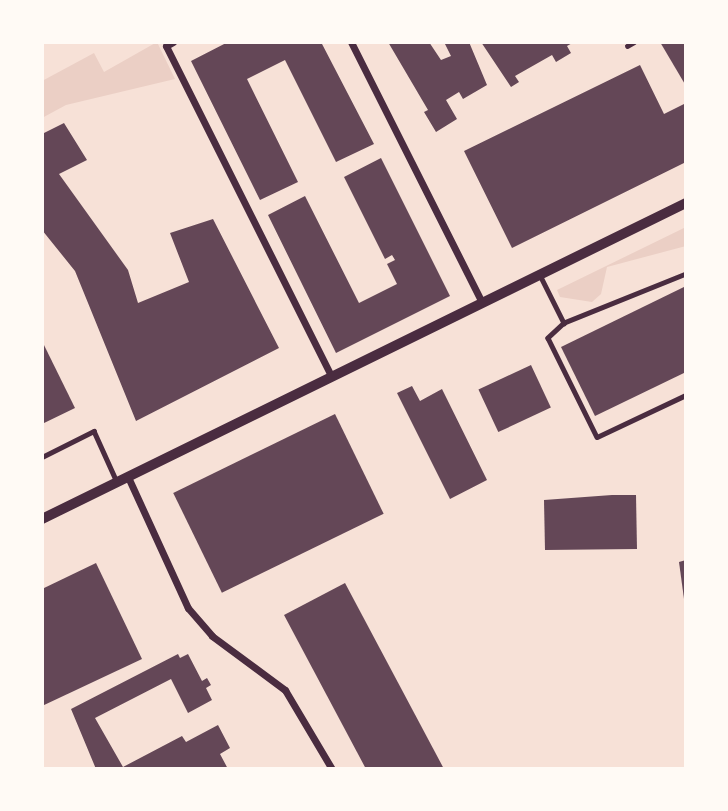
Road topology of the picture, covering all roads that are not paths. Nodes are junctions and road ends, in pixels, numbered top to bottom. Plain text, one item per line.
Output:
1 (173, 42) edge
2 (351, 42) edge
3 (634, 42) edge
4 (627, 46) dead end
5 (686, 203) edge
6 (539, 274) junction
7 (686, 274) edge
8 (482, 303) junction
9 (564, 323) junction
10 (331, 376) junction
11 (686, 395) edge
12 (42, 457) edge
13 (128, 477) junction
14 (117, 482) junction
15 (42, 519) edge
16 (332, 769) edge

1 - 10 street
2 - 8 street
3 - 4 lane
5 - 6 street
6 - 8 street
6 - 9 lane
7 - 9 lane
8 - 10 street
9 - 11 lane
10 - 13 street
12 - 14 lane
13 - 14 street
13 - 16 street
14 - 15 street

